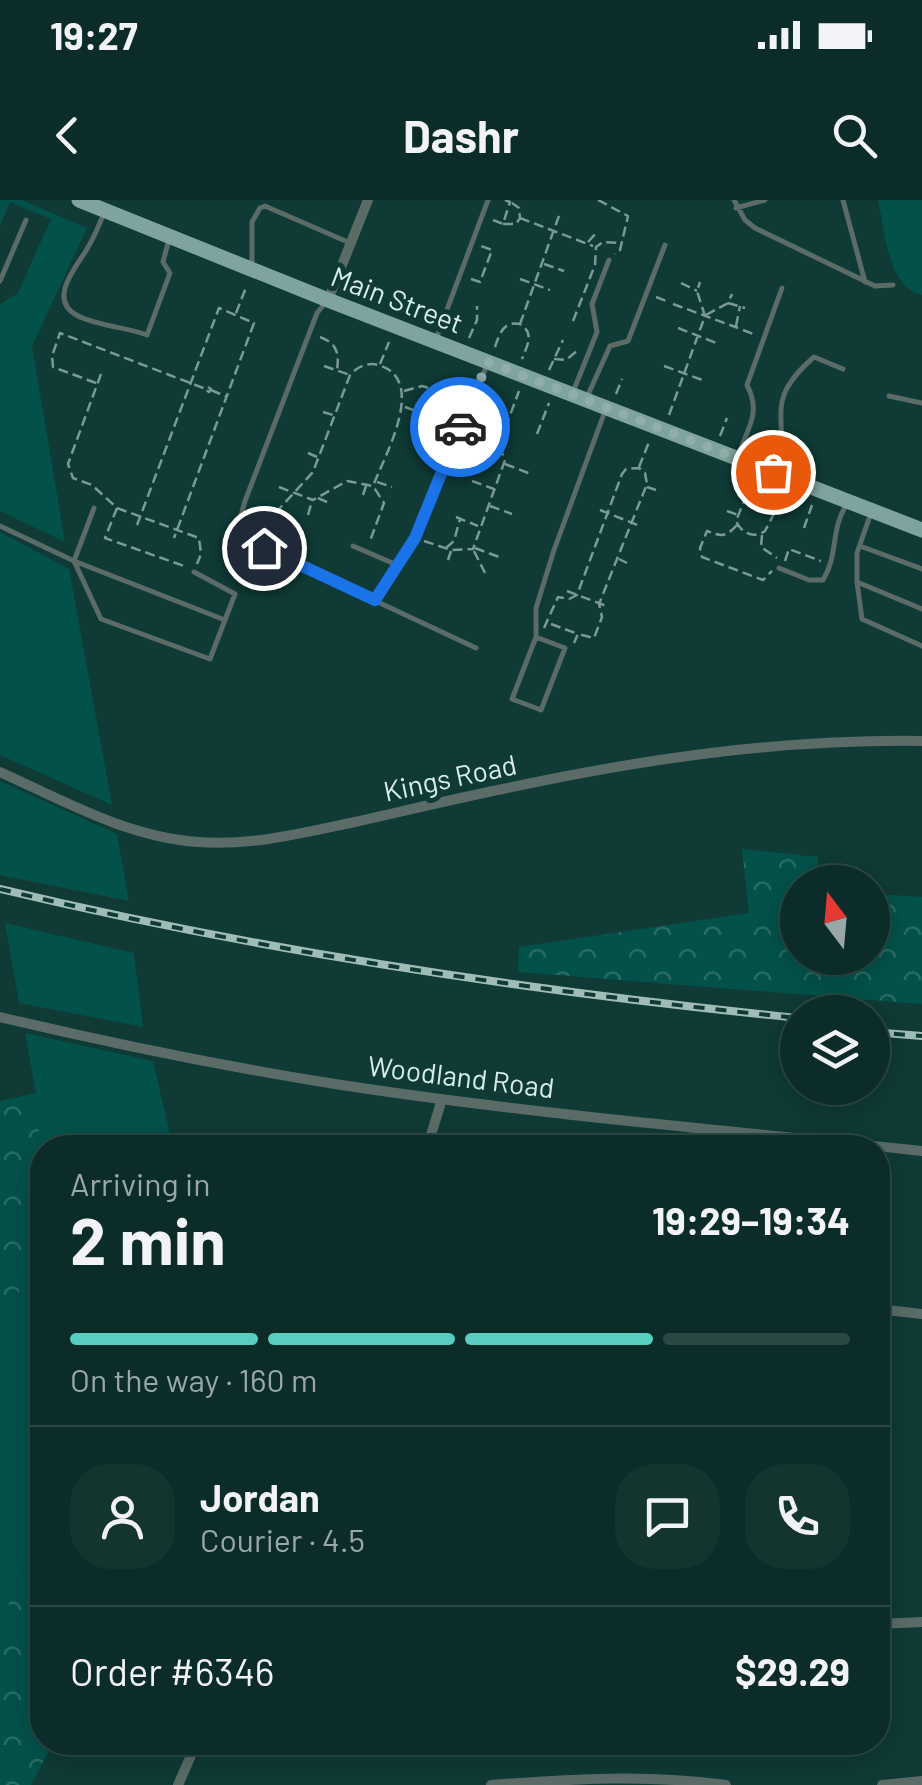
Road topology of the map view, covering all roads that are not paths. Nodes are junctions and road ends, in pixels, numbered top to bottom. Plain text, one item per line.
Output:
1 (79, 200) edge
2 (368, 200) edge
3 (488, 200) edge
4 (765, 200) edge
5 (843, 200) edge
6 (735, 204) edge
7 (105, 210) junction
8 (26, 220) dead end
9 (170, 236) junction
10 (351, 244) junction
11 (666, 245) dead end
12 (609, 260) road end
13 (249, 277) junction
14 (0, 281) edge
15 (865, 282) junction
16 (893, 285) dead end
17 (782, 288) dead end
18 (328, 300) junction
19 (435, 342) junction
20 (491, 355) junction
21 (843, 368) dead end
22 (889, 396) dead end
23 (579, 397) junction
24 (610, 402) junction
25 (922, 402) edge
26 (737, 458) junction
27 (773, 472) junction
28 (848, 501) junction
29 (94, 508) dead end
30 (872, 510) junction
31 (0, 526) edge
32 (922, 530) edge
33 (353, 546) dead end
34 (860, 546) junction
35 (74, 562) junction
36 (397, 565) junction
37 (780, 568) dead end
38 (922, 569) edge
39 (194, 572) road end
40 (857, 582) junction
41 (375, 600) junction
42 (922, 609) edge
43 (225, 620) junction
44 (536, 637) junction
45 (922, 646) edge
46 (476, 648) dead end
47 (922, 741) edge
48 (0, 772) edge
49 (0, 1017) edge
50 (442, 1099) junction
51 (431, 1135) edge
52 (774, 1135) edge
53 (890, 1148) edge
54 (922, 1151) edge
55 (890, 1310) edge
56 (922, 1314) edge
57 (922, 1622) edge
58 (890, 1623) edge
59 (191, 1755) edge
60 (922, 1781) edge
61 (178, 1785) edge
62 (491, 1785) edge
63 (726, 1785) edge
64 (882, 1785) edge

1 - 7 main road, Main Street
2 - 10 street
3 - 19 lane
4 - 6 lane
5 - 15 lane
6 - 15 lane
7 - 9 main road, Main Street
7 - 9 lane
8 - 14 lane
9 - 13 main road, Main Street
10 - 13 lane
10 - 18 street
11 - 23 lane
12 - 23 lane
13 - 18 main road, Main Street
15 - 16 lane
17 - 26 lane
18 - 19 main road, Main Street
18 - 41 lane
19 - 20 main road, Main Street
20 - 23 main road, Main Street
20 - 36 lane
21 - 27 lane
22 - 25 lane
23 - 24 main road, Main Street
24 - 26 main road, Main Street
24 - 44 lane
26 - 27 main road, Main Street
27 - 28 main road, Main Street
28 - 30 main road, Main Street
28 - 37 lane
29 - 35 lane
30 - 32 main road, Main Street
30 - 34 lane
31 - 35 lane
33 - 36 lane
34 - 38 lane
34 - 40 lane
35 - 43 lane
35 - 43 lane
36 - 41 lane
39 - 43 lane
40 - 42 lane
40 - 45 lane
41 - 46 lane
44 - 44 lane
47 - 48 street, Kings Road
49 - 50 street, Woodland Road
50 - 51 street
50 - 52 street, Woodland Road
53 - 54 street, Woodland Road
55 - 56 street
57 - 58 street
59 - 61 street
60 - 64 street
62 - 63 street

